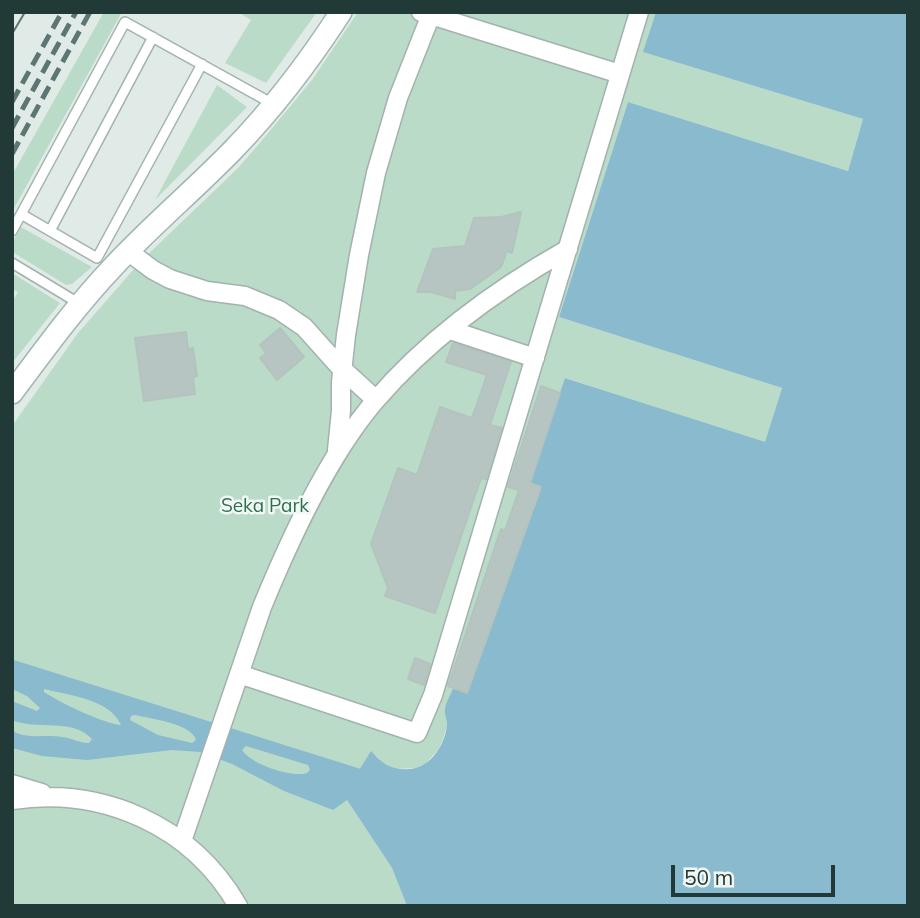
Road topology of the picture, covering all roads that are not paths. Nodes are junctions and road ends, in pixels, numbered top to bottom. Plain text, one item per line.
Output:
1 (341, 12) edge
2 (639, 12) edge
3 (428, 13) edge
4 (153, 37) junction
5 (202, 64) junction
6 (620, 74) junction
7 (273, 104) junction
8 (21, 214) junction
9 (12, 231) edge
10 (50, 231) junction
11 (568, 249) junction
12 (129, 252) junction
13 (12, 263) edge
14 (80, 304) junction
15 (450, 330) junction
16 (535, 358) junction
17 (342, 369) junction
18 (12, 393) edge
19 (376, 400) junction
20 (337, 454) junction
21 (239, 674) junction
22 (12, 784) edge
23 (56, 797) junction
24 (12, 800) edge
25 (182, 841) junction
26 (238, 906) edge

1 - 7 main road
2 - 6 street
3 - 6 street
3 - 17 street
4 - 5 lane
4 - 8 lane
4 - 10 lane
5 - 7 lane
5 - 10 lane
6 - 11 street
7 - 12 main road
8 - 9 lane
8 - 10 lane
11 - 15 street
11 - 16 street
12 - 14 main road
12 - 17 street
13 - 14 lane
14 - 18 main road
15 - 16 street
15 - 19 street
16 - 21 street
17 - 19 street
17 - 20 street
19 - 20 street
20 - 21 street
21 - 25 street
22 - 23 street
23 - 24 street
23 - 25 street
25 - 26 street

